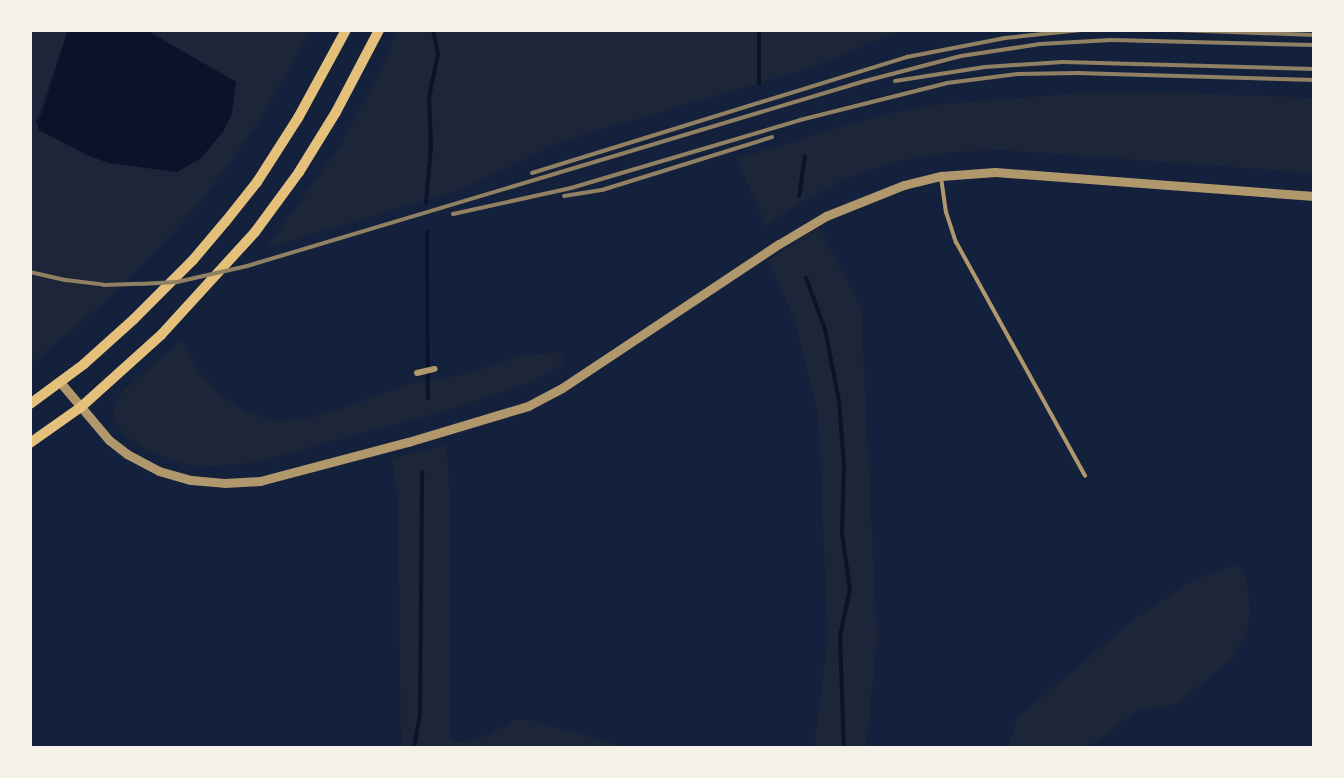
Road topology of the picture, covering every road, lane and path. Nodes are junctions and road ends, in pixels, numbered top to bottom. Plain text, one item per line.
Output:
1 (346, 30) edge
2 (379, 30) edge
3 (941, 176) junction
4 (1314, 196) edge
5 (435, 369) dead end
6 (417, 373) dead end
7 (60, 382) junction
8 (30, 404) edge
9 (81, 407) junction
10 (30, 443) edge
11 (1085, 476) dead end

1 - 7 main road
2 - 9 main road
3 - 4 street
3 - 9 street
3 - 11 lane
5 - 6 street
7 - 8 main road
7 - 9 street
9 - 10 main road

